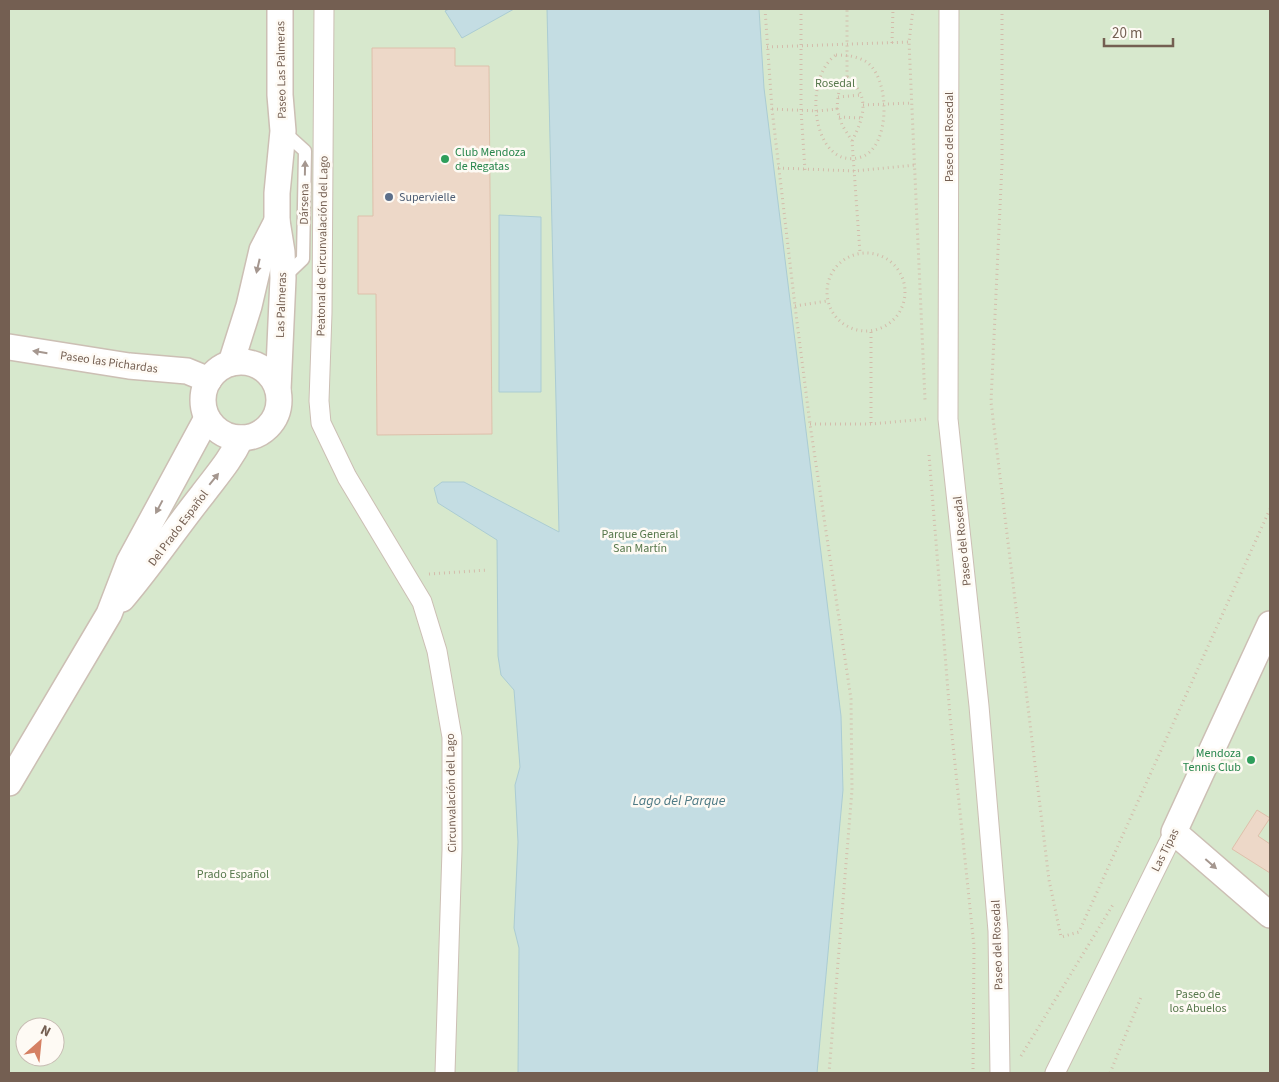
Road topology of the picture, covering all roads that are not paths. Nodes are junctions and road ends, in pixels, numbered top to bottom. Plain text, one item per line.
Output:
1 (280, 9) edge
2 (324, 9) edge
3 (949, 9) edge
4 (283, 131) junction
5 (277, 221) junction
6 (283, 278) junction
7 (9, 348) edge
8 (231, 363) junction
9 (208, 380) junction
10 (278, 390) junction
11 (207, 418) junction
12 (241, 438) junction
13 (347, 477) joint
14 (109, 614) junction
15 (1270, 624) edge
16 (9, 783) edge
17 (1174, 832) junction
18 (1270, 915) edge
19 (445, 1073) edge
20 (1000, 1073) edge
21 (1055, 1073) edge

1 - 4 street, Paseo Las Palmeras
2 - 13 street, Peatonal de Circunvalación del Lago
3 - 20 street, Paseo del Rosedal
4 - 5 street, Las Palmeras
6 -> 4 lane, Dársena
5 - 6 street, Las Palmeras
5 -> 8 street, Las Palmeras
6 - 10 street, Las Palmeras
9 -> 7 street, Paseo las Pichardas
8 - 9 street
8 - 10 street
9 - 11 street
10 - 12 street
11 - 12 street
11 -> 14 street, Del Prado Español
14 -> 12 street, Del Prado Español
13 - 19 street, Circunvalación del Lago
14 - 16 street, Del Prado Español
15 - 17 street, Las Tipas
17 -> 18 street
17 - 21 street, Las Tipas

